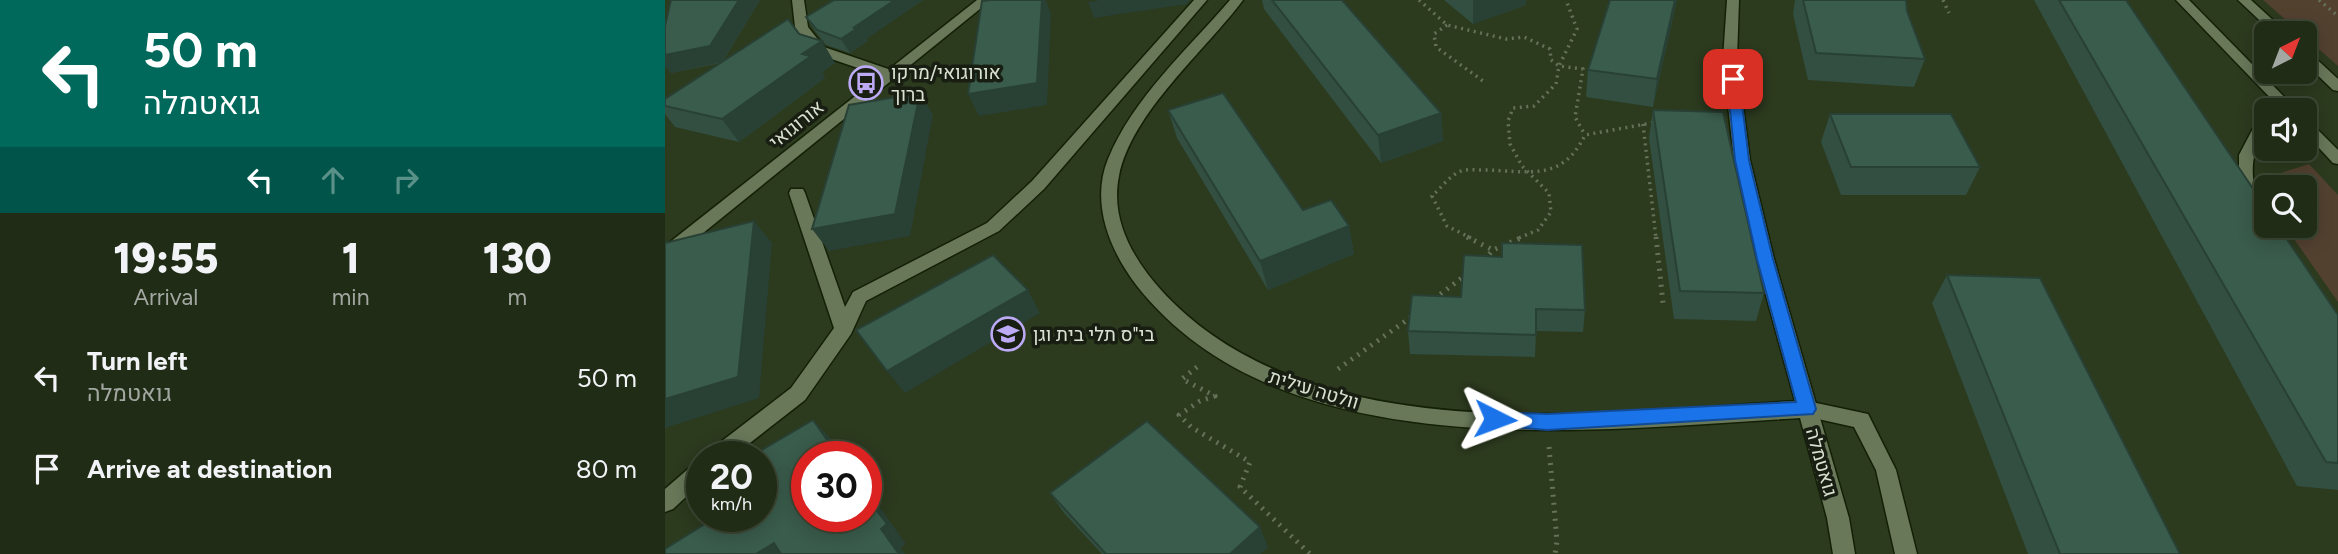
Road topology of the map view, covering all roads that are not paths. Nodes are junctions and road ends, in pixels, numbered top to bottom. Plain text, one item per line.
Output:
1 (798, 0) edge
2 (985, 0) edge
3 (1201, 0) edge
4 (1237, 0) edge
5 (1733, 0) edge
6 (2182, 0) edge
7 (2244, 0) edge
8 (2267, 21) edge
9 (2317, 67) edge
10 (892, 75) junction
11 (2338, 87) edge
12 (2269, 98) edge
13 (2254, 136) edge
14 (2317, 137) edge
15 (2338, 159) edge
16 (797, 193) dead end
17 (2254, 216) edge
18 (665, 254) edge
19 (844, 329) junction
20 (1807, 409) junction
21 (737, 441) edge
22 (686, 483) edge
23 (665, 502) edge
24 (1844, 554) edge
25 (1906, 554) edge

1 - 10 street
2 - 10 street, אורוגואי
3 - 19 street
4 - 20 street, וולטה עילית
5 - 20 street, גואטמלה
6 - 12 street
7 - 8 street
9 - 11 street
10 - 18 street, אורוגואי
13 - 17 street
14 - 15 street
16 - 19 street
19 - 21 street
20 - 24 street, גואטמלה
20 - 25 street, וולטה עילית
22 - 23 street

